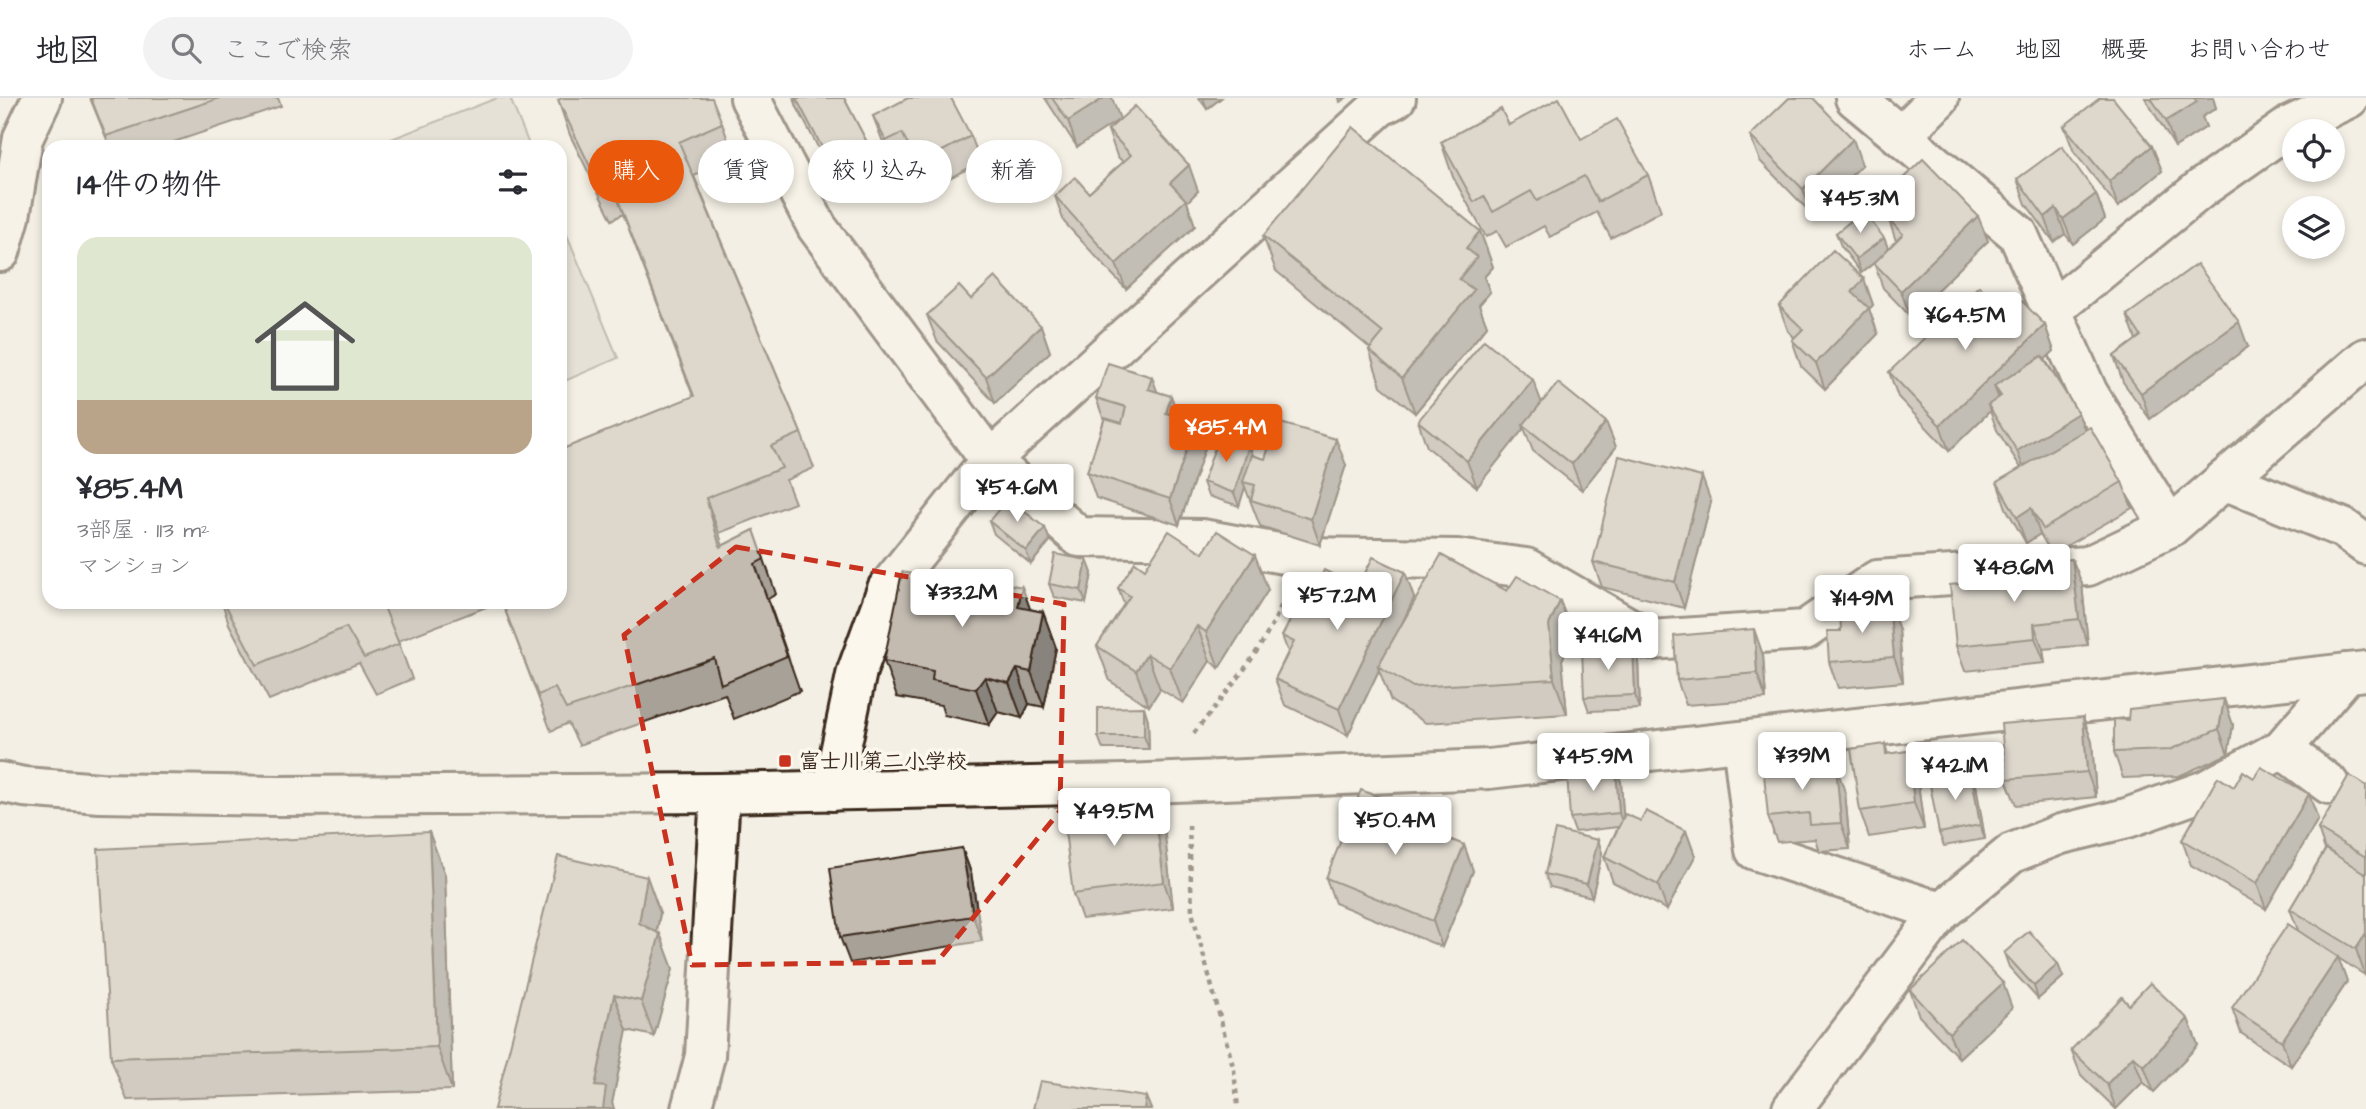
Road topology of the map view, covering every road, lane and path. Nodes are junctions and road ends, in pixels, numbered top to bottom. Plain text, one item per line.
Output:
1 (42, 98) edge
2 (750, 98) edge
3 (1396, 98) edge
4 (1855, 98) edge
5 (1939, 98) edge
6 (2349, 98) edge
7 (1901, 136) junction
8 (0, 252) edge
9 (2052, 310) junction
10 (2366, 358) edge
11 (990, 460) junction
12 (2224, 480) junction
13 (2170, 527) junction
14 (2366, 545) edge
15 (1300, 556) junction
16 (2356, 672) edge
17 (1742, 741) junction
18 (2283, 749) junction
19 (1187, 781) junction
20 (0, 782) edge
21 (2329, 783) dead end
22 (832, 791) junction
23 (720, 793) junction
24 (1941, 912) junction
25 (691, 1109) edge
26 (1238, 1109) edge
27 (1792, 1109) edge

1 - 8 street
2 - 11 street
3 - 11 street
4 - 7 street
5 - 7 street
6 - 9 street
7 - 9 street
9 - 13 street
10 - 12 street
11 - 15 street
11 - 22 street
12 - 13 street
12 - 14 street
13 - 15 street
15 - 19 path
16 - 17 street
16 - 18 street
17 - 19 street
17 - 24 street
18 - 21 street
18 - 24 street
19 - 22 street
19 - 26 path
20 - 23 street
22 - 23 street
23 - 25 street
24 - 27 street

